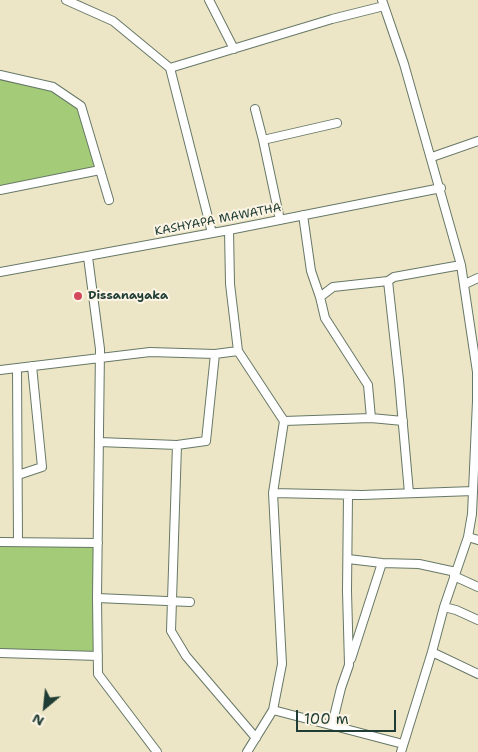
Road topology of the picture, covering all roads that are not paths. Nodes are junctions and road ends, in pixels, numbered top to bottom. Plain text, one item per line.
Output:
1 (66, 0) edge
2 (209, 0) edge
3 (383, 3) edge
4 (234, 49) junction
5 (170, 68) junction
6 (0, 76) edge
7 (255, 109) dead end
8 (337, 123) dead end
9 (263, 140) junction
10 (478, 141) edge
11 (432, 157) junction
12 (100, 170) junction
13 (441, 188) junction
14 (0, 190) edge
15 (109, 200) dead end
16 (303, 215) junction
17 (280, 220) junction
18 (229, 230) junction
19 (212, 233) junction
20 (88, 257) junction
21 (461, 265) junction
22 (0, 272) edge
23 (478, 278) edge
24 (388, 282) junction
25 (465, 284) junction
26 (320, 297) junction
27 (238, 352) junction
28 (215, 354) junction
29 (100, 358) junction
30 (32, 366) junction
31 (17, 368) junction
32 (0, 370) edge
33 (478, 401) edge
34 (371, 418) junction
35 (403, 421) junction
36 (284, 422) junction
37 (99, 442) junction
38 (177, 445) junction
39 (18, 475) junction
40 (473, 491) junction
41 (273, 493) junction
42 (409, 493) junction
43 (348, 495) junction
44 (468, 537) junction
45 (478, 540) edge
46 (0, 542) edge
47 (18, 542) junction
48 (98, 544) junction
49 (348, 559) junction
50 (382, 563) junction
51 (455, 574) junction
52 (478, 587) edge
53 (97, 598) junction
54 (171, 600) junction
55 (190, 602) dead end
56 (444, 607) junction
57 (478, 620) edge
58 (432, 652) junction
59 (0, 653) edge
60 (98, 656) junction
61 (349, 665) junction
62 (478, 674) edge
63 (274, 710) junction
64 (332, 725) junction
65 (256, 738) junction
66 (402, 748) edge
67 (157, 752) edge
68 (247, 752) edge

1 - 5 street
2 - 4 street
3 - 4 street
3 - 11 street
4 - 5 street
5 - 19 street
6 - 12 street
7 - 9 street
8 - 9 street
9 - 17 street
10 - 11 street
11 - 13 street
12 - 14 street
12 - 15 street
13 - 16 street, KASHYAPA MAWATHA
13 - 21 street
16 - 17 street, KASHYAPA MAWATHA
16 - 26 street
17 - 18 street, KASHYAPA MAWATHA
18 - 19 street, KASHYAPA MAWATHA
18 - 27 street
19 - 20 street, KASHYAPA MAWATHA
20 - 22 street, KASHYAPA MAWATHA
20 - 29 street
21 - 24 street
21 - 25 street
23 - 25 street
24 - 26 street
24 - 35 street
25 - 33 street
26 - 34 street
27 - 28 street
27 - 36 street
28 - 29 street
28 - 38 street
29 - 30 street
29 - 37 street
30 - 31 street
30 - 39 street
31 - 32 street
31 - 39 street
33 - 40 street
34 - 35 street
34 - 36 street
35 - 42 street
36 - 41 street
37 - 38 street
37 - 48 street
38 - 54 street
39 - 47 street
40 - 42 street
40 - 44 street
41 - 43 street
41 - 63 street
42 - 43 street
43 - 49 street
44 - 45 street
44 - 51 street
46 - 47 street
47 - 48 street
48 - 53 street
49 - 50 street
49 - 61 street
50 - 51 street
50 - 61 street
51 - 52 street
51 - 56 street
53 - 54 street
53 - 60 street
54 - 55 street
54 - 65 street
56 - 57 street
56 - 58 street
58 - 62 street
58 - 66 street
59 - 60 street
60 - 67 street
61 - 64 street
63 - 64 street
63 - 65 street
64 - 66 street
65 - 68 street

